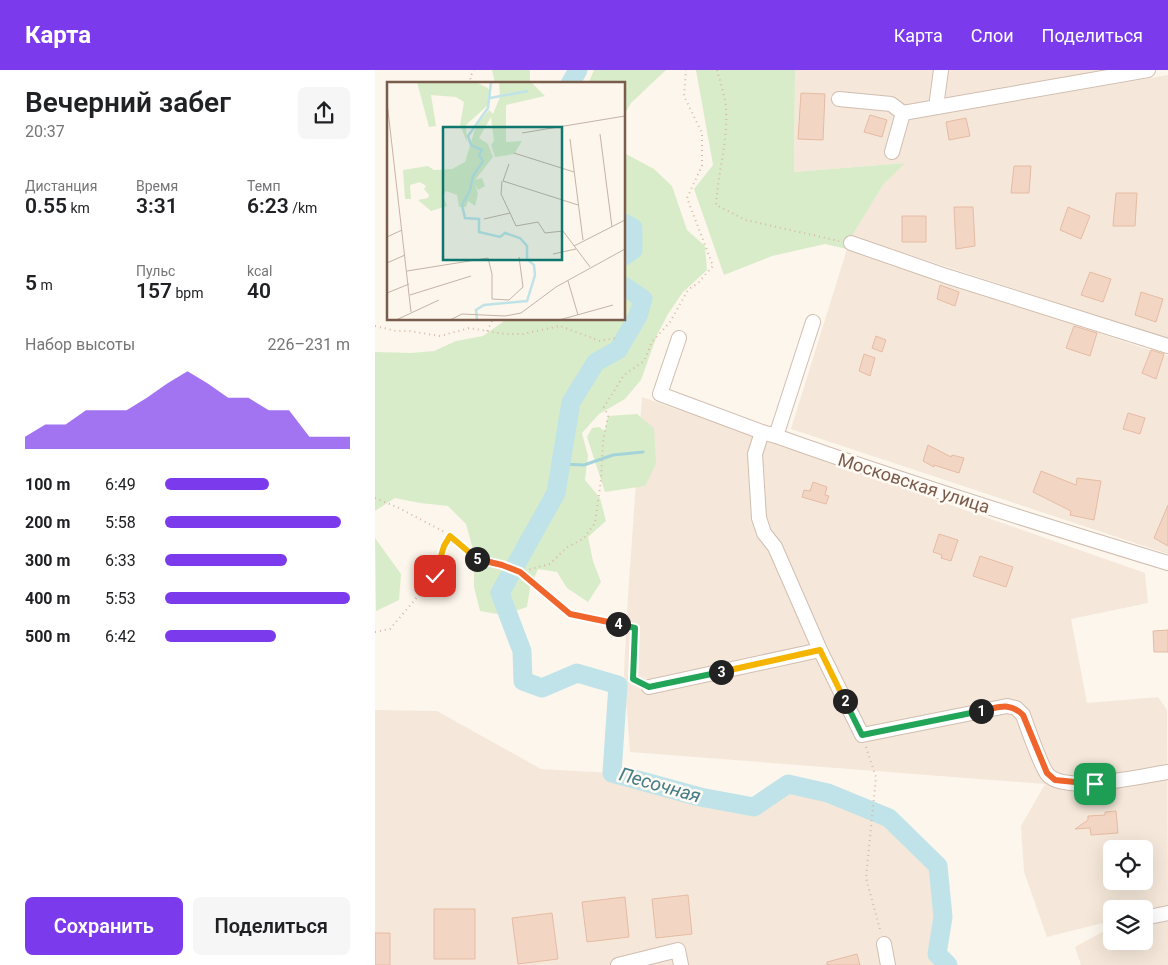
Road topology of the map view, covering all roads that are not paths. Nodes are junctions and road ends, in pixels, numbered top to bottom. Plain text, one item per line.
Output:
1 (941, 70) edge
2 (1148, 70) edge
3 (1081, 76) edge
4 (839, 99) dead end
5 (936, 108) junction
6 (903, 113) junction
7 (892, 152) dead end
8 (851, 243) road end
9 (813, 322) dead end
10 (679, 338) dead end
11 (1168, 346) edge
12 (769, 434) junction
13 (1168, 563) edge
14 (820, 650) junction
15 (649, 687) road end
16 (1168, 772) edge
17 (1168, 913) edge
18 (1153, 916) edge
19 (884, 944) road end
20 (618, 965) edge
21 (681, 965) edge
22 (888, 965) edge

1 - 5 street
2 - 3 street
3 - 5 street
4 - 6 street
5 - 6 street
6 - 7 street
8 - 11 street
9 - 12 street
10 - 12 street, Московская улица
12 - 13 street, Московская улица
12 - 14 street
14 - 15 street
14 - 16 street
17 - 18 street
19 - 22 street
20 - 21 street

